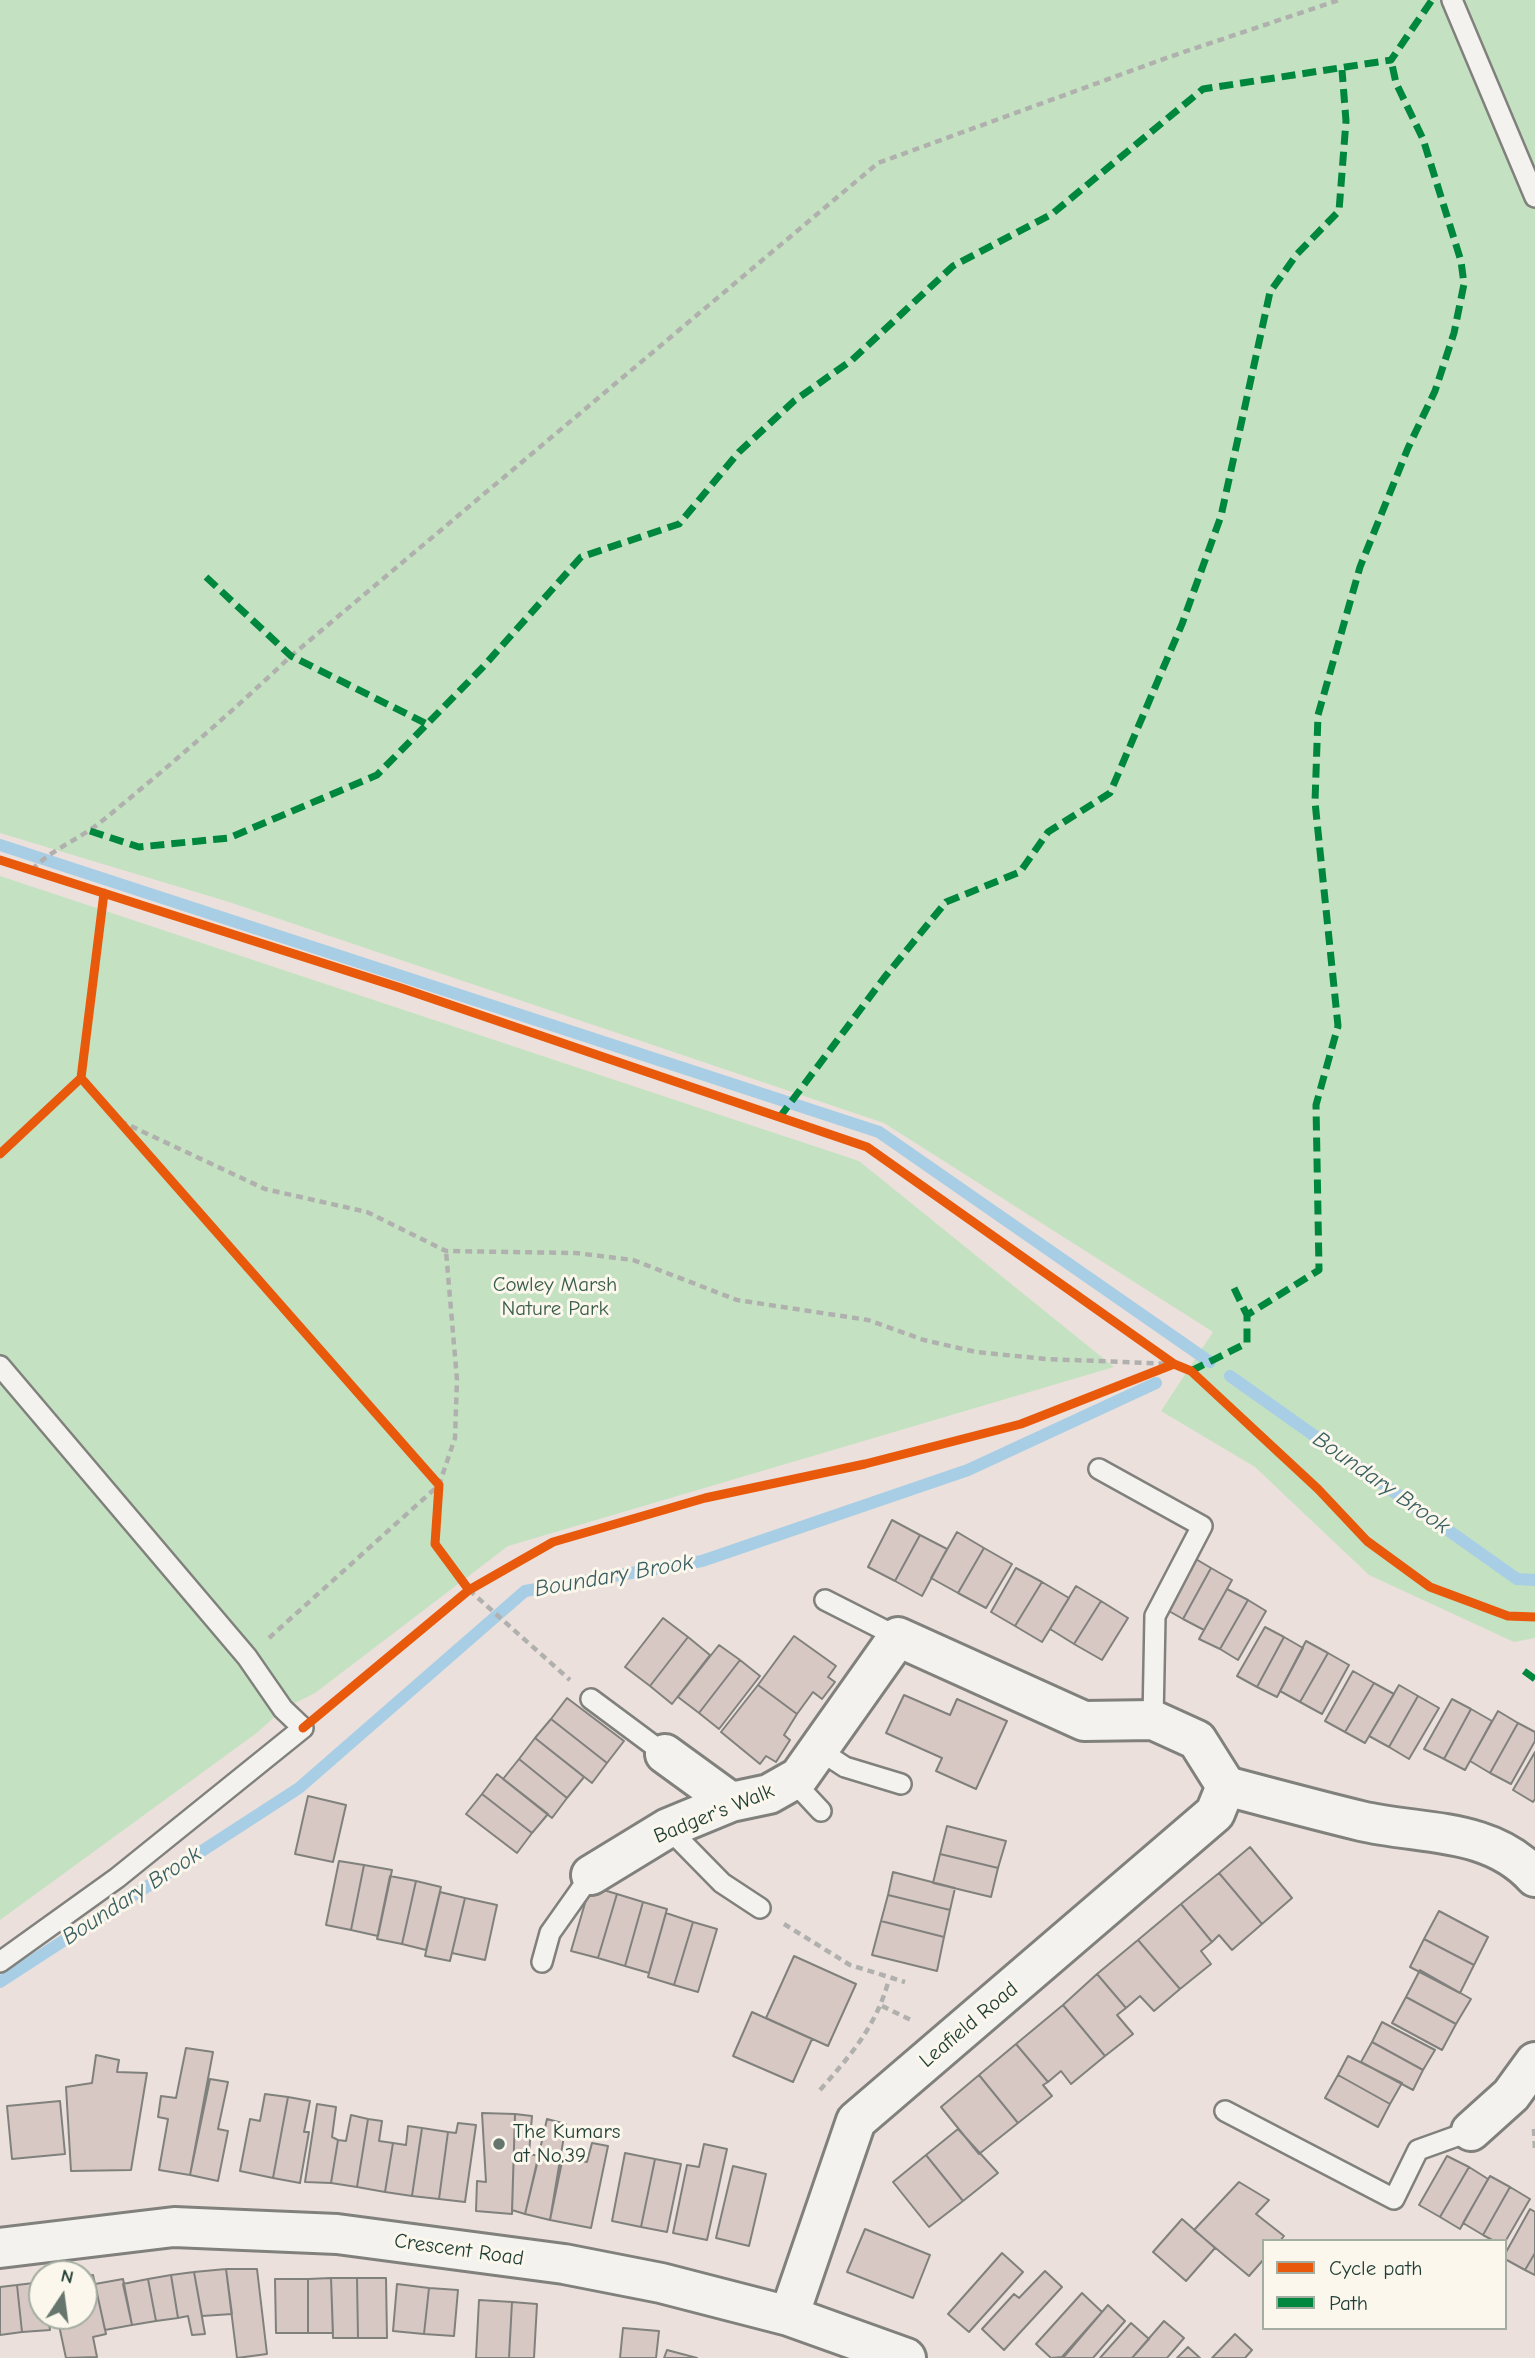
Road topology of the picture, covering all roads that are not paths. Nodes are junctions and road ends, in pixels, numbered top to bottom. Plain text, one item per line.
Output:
1 (1452, 0) edge
2 (1535, 197) edge
3 (0, 1366) edge
4 (1099, 1469) dead end
5 (825, 1600) dead end
6 (898, 1637) junction
7 (591, 1699) road end
8 (1153, 1720) junction
9 (819, 1750) junction
10 (666, 1754) joint
11 (793, 1781) junction
12 (901, 1784) dead end
13 (1226, 1786) junction
14 (731, 1802) junction
15 (821, 1811) dead end
16 (668, 1828) junction
17 (591, 1875) joint
18 (1535, 1877) edge
19 (761, 1908) road end
20 (0, 1962) edge
21 (542, 1962) dead end
22 (1535, 2062) edge
23 (1225, 2111) dead end
24 (1528, 2128) edge
25 (1471, 2131) joint
26 (0, 2248) edge
27 (789, 2316) junction
28 (906, 2358) edge

1 - 2 lane
3 - 20 lane
4 - 8 lane
5 - 6 lane
6 - 8 street
6 - 9 street, Badger's Walk
7 - 10 lane
8 - 13 street
9 - 11 street, Badger's Walk
9 - 12 lane
10 - 14 street
11 - 14 street, Badger's Walk
11 - 15 lane
13 - 18 street
13 - 27 street, Leafield Road
14 - 16 street, Badger's Walk
16 - 17 street, Badger's Walk
16 - 19 lane
17 - 21 lane
22 - 24 street
23 - 25 lane
24 - 25 street
26 - 27 street, Crescent Road
27 - 28 street, Crescent Road

